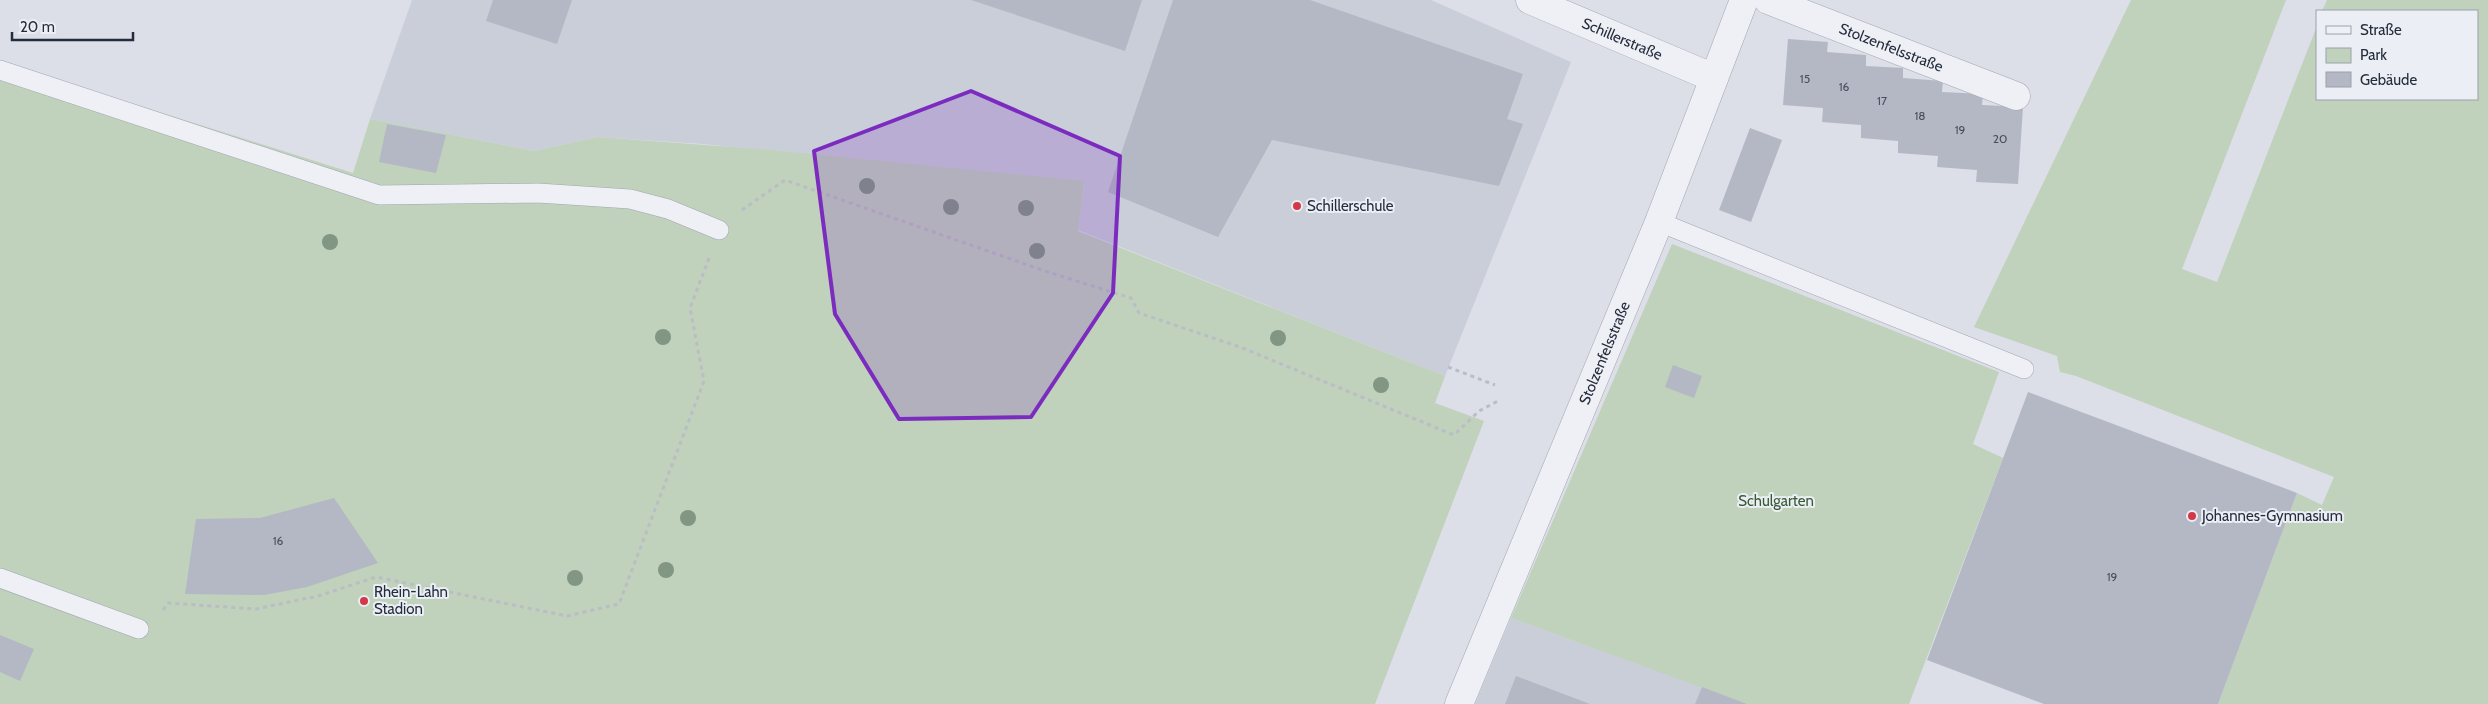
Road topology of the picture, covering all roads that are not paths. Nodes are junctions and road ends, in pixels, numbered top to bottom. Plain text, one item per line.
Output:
1 (1530, 0) edge
2 (1744, 0) edge
3 (1768, 0) edge
4 (0, 70) edge
5 (1714, 78) junction
6 (2016, 96) dead end
7 (1659, 222) junction
8 (719, 230) road end
9 (2024, 369) dead end
10 (0, 578) edge
11 (139, 629) road end
12 (1459, 704) edge

1 - 5 street, Schillerstraße
2 - 5 street, Stolzenfelsstraße
3 - 6 street, Stolzenfelsstraße
4 - 8 lane
5 - 7 street, Stolzenfelsstraße
7 - 9 lane
7 - 12 street, Stolzenfelsstraße
10 - 11 lane

